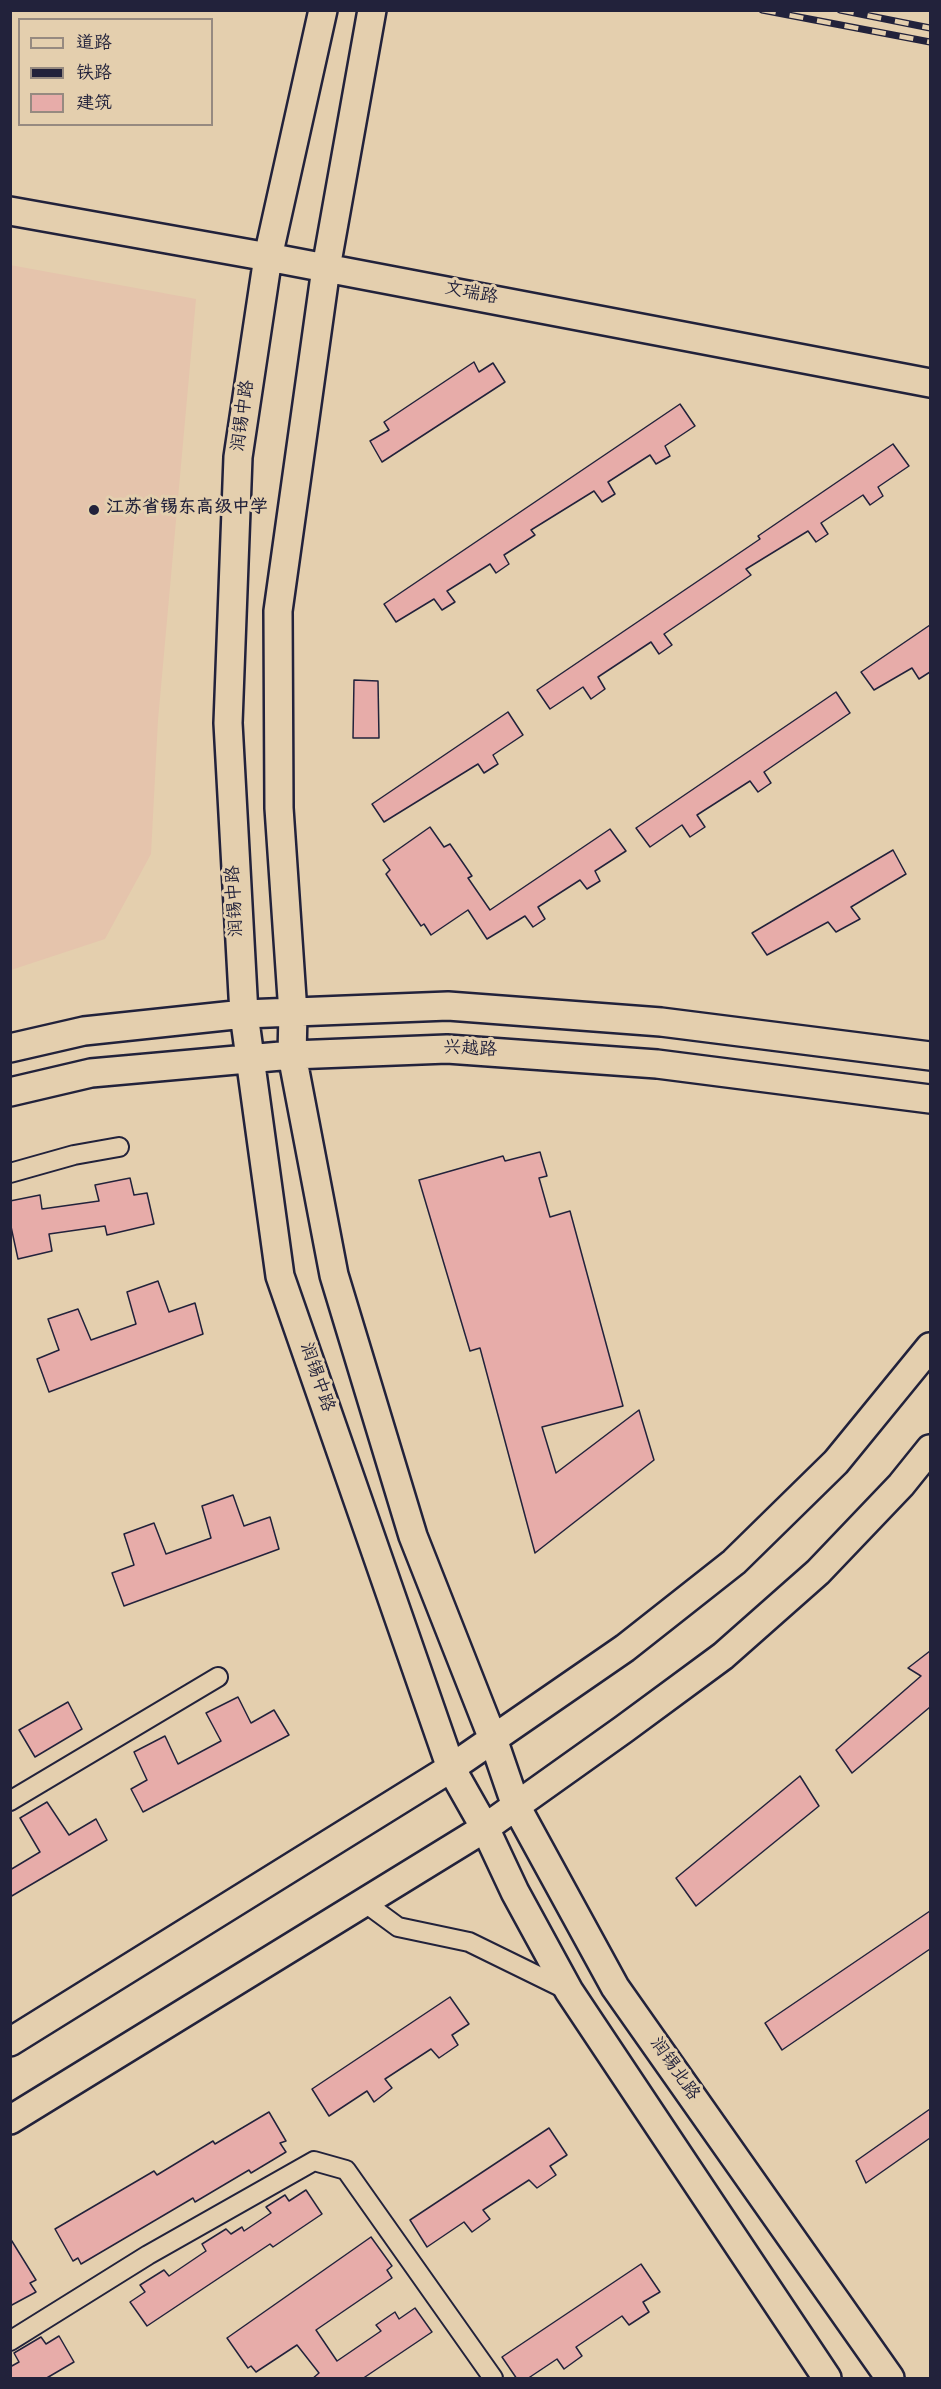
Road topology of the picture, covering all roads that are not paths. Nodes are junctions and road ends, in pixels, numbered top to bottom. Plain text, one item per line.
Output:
1 (323, 10) edge
2 (372, 10) edge
3 (10, 211) edge
4 (268, 257) junction
5 (326, 268) junction
6 (930, 383) edge
7 (293, 1012) junction
8 (243, 1014) junction
9 (10, 1048) edge
10 (292, 1055) junction
11 (930, 1056) edge
12 (249, 1058) junction
13 (10, 1092) edge
14 (930, 1099) edge
15 (119, 1147) dead end
16 (10, 1173) edge
17 (930, 1347) edge
18 (930, 1449) edge
19 (218, 1677) dead end
20 (492, 1739) junction
21 (451, 1768) junction
22 (10, 1801) edge
23 (516, 1806) junction
24 (485, 1828) junction
25 (364, 1902) junction
26 (569, 1992) junction
27 (10, 2042) edge
28 (10, 2120) edge
29 (10, 2341) edge
30 (493, 2379) edge
31 (827, 2379) edge
32 (890, 2379) edge

1 - 4 main road, 润锡中路
2 - 5 main road
3 - 4 main road, 文瑞路
4 - 5 main road, 文瑞路
4 - 8 main road, 润锡中路
5 - 6 main road, 文瑞路
5 - 7 main road
7 - 8 main road
7 - 10 main road
7 - 11 main road
8 - 9 main road
8 - 12 main road, 润锡中路
10 - 12 main road, 兴越路
10 - 14 main road, 兴越路
10 - 20 main road
12 - 13 main road, 兴越路
12 - 21 main road, 润锡中路
15 - 16 street
17 - 20 main road
18 - 23 main road
19 - 22 street
20 - 21 main road
20 - 23 main road, 润锡北路
21 - 24 main road
21 - 27 main road
23 - 24 main road
23 - 32 main road, 润锡北路
24 - 25 main road
24 - 26 main road
25 - 26 street
25 - 28 main road
26 - 31 main road
29 - 30 street

